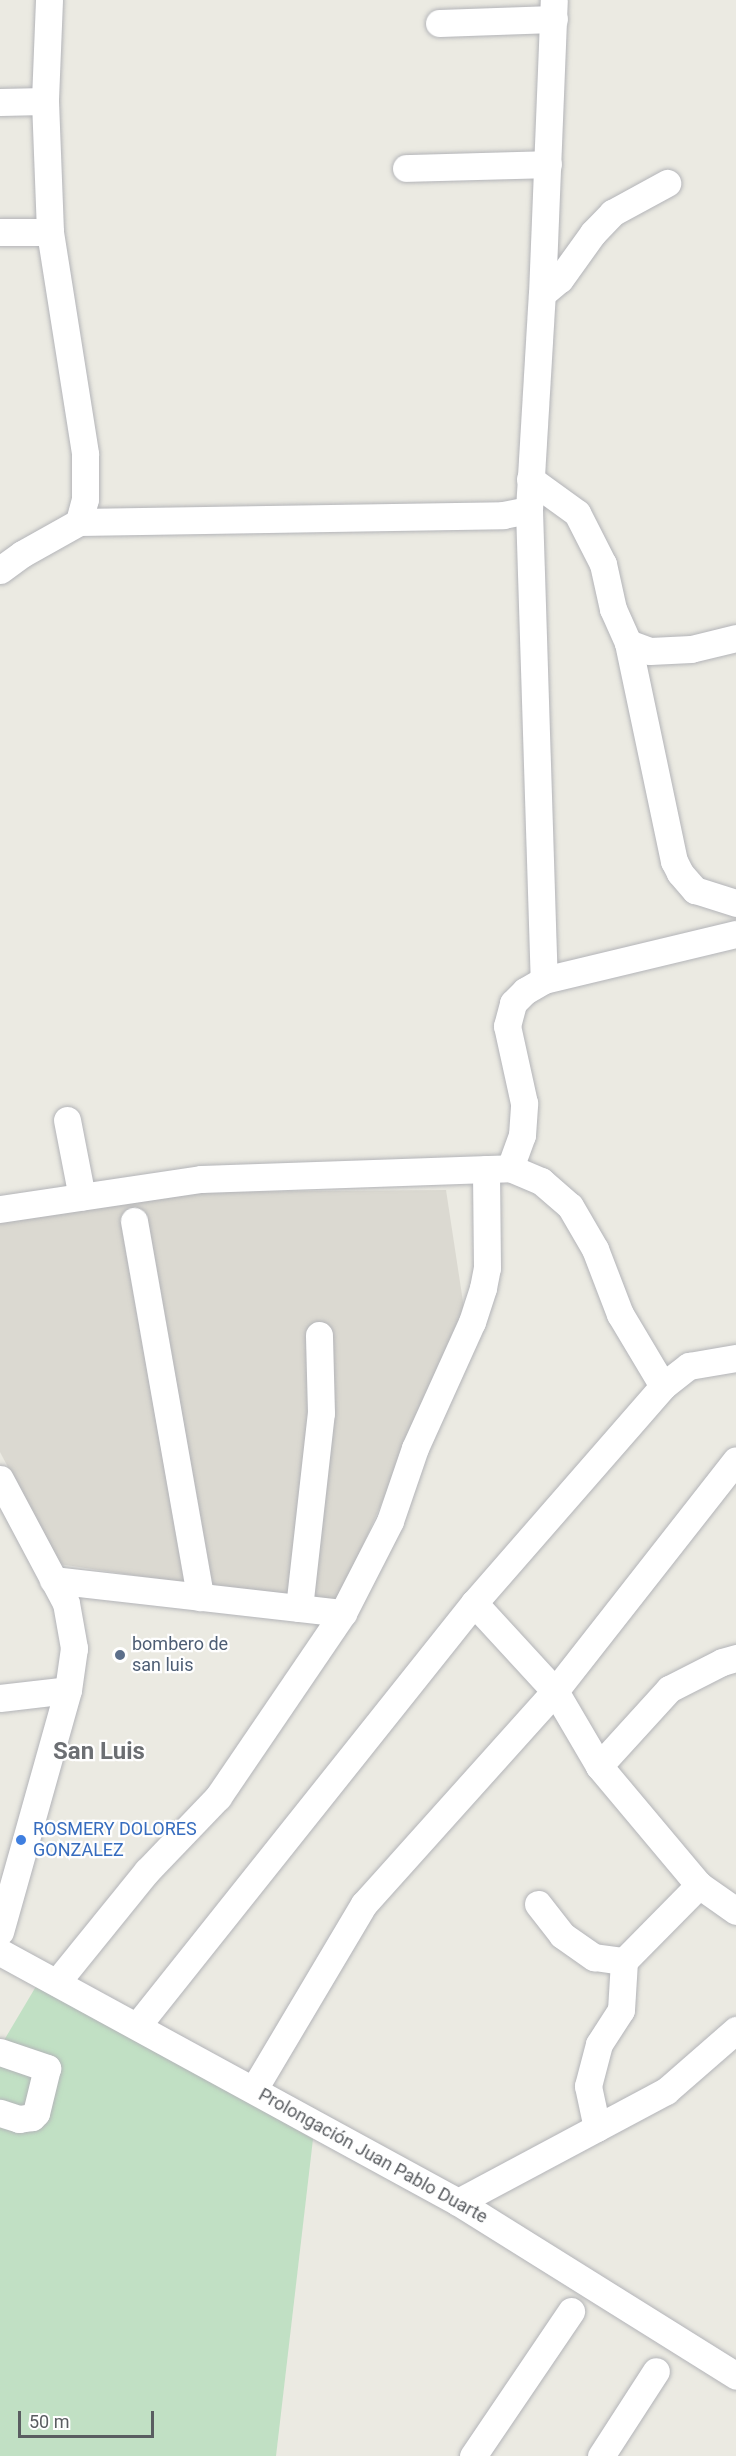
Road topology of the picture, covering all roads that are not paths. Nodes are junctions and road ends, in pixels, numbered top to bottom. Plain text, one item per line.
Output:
1 (49, 0) edge
2 (554, 9) edge
3 (439, 23) dead end
4 (0, 102) edge
5 (45, 102) junction
6 (548, 164) junction
7 (406, 168) dead end
8 (667, 183) dead end
9 (0, 232) edge
10 (50, 232) junction
11 (542, 294) junction
12 (530, 479) junction
13 (529, 510) junction
14 (79, 522) junction
15 (0, 570) edge
16 (736, 638) edge
17 (628, 643) junction
18 (736, 903) edge
19 (736, 934) edge
20 (544, 980) junction
21 (67, 1120) dead end
22 (498, 1168) junction
23 (82, 1197) junction
24 (0, 1209) edge
25 (134, 1221) dead end
26 (319, 1335) dead end
27 (736, 1358) edge
28 (663, 1386) junction
29 (736, 1460) edge
30 (0, 1479) edge
31 (53, 1580) junction
32 (200, 1597) junction
33 (474, 1604) junction
34 (299, 1608) junction
35 (343, 1613) junction
36 (736, 1658) edge
37 (68, 1690) junction
38 (555, 1690) junction
39 (0, 1698) edge
40 (599, 1766) junction
41 (699, 1885) junction
42 (538, 1904) dead end
43 (736, 1911) edge
44 (0, 1932) edge
45 (0, 1952) edge
46 (624, 1960) junction
47 (57, 1982) junction
48 (137, 2026) junction
49 (736, 2030) edge
50 (1, 2058) edge
51 (254, 2089) junction
52 (0, 2113) edge
53 (597, 2128) junction
54 (458, 2202) junction
55 (571, 2311) dead end
56 (656, 2371) dead end
57 (736, 2376) edge
58 (473, 2456) edge
59 (601, 2456) edge

1 - 5 street
2 - 3 street
2 - 6 street
4 - 5 street
5 - 10 street
6 - 7 street
6 - 11 street
8 - 11 street
9 - 10 street
10 - 14 street
11 - 12 street
12 - 13 street
12 - 17 street
13 - 14 street
13 - 20 street
14 - 15 street
16 - 17 street
17 - 18 street
19 - 20 street
20 - 22 street
21 - 23 street
22 - 23 street
22 - 28 street
22 - 35 street
23 - 24 street
25 - 32 street
26 - 34 street
27 - 28 street
28 - 33 street
29 - 38 street
30 - 31 street
31 - 32 street
31 - 37 street
32 - 34 street
33 - 38 street
33 - 48 street
34 - 35 street
35 - 47 street
36 - 40 street
37 - 39 street
37 - 44 street
38 - 40 street
38 - 51 street
40 - 41 street
41 - 43 street
41 - 46 street
42 - 46 street
45 - 47 street, Prolongación Juan Pablo Duarte
46 - 53 street
47 - 48 street, Prolongación Juan Pablo Duarte
48 - 51 street, Prolongación Juan Pablo Duarte
49 - 53 street
50 - 52 street
51 - 54 street, Prolongación Juan Pablo Duarte
53 - 54 street
54 - 57 street, Prolongación Juan Pablo Duarte
55 - 58 street
56 - 59 street

